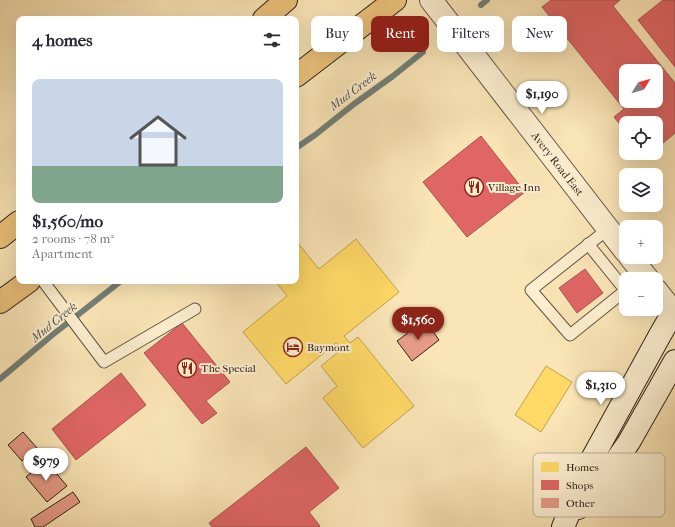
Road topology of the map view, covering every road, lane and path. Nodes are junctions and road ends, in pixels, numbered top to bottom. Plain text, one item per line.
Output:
1 (286, 0) edge
2 (395, 0) edge
3 (431, 0) edge
4 (267, 16) edge
5 (299, 74) edge
6 (16, 224) edge
7 (608, 229) junction
8 (0, 237) edge
9 (619, 243) edge
10 (588, 244) junction
11 (619, 282) edge
12 (25, 284) edge
13 (45, 284) edge
14 (619, 296) edge
15 (663, 299) edge
16 (0, 302) edge
17 (195, 309) dead end
18 (674, 312) edge
19 (675, 361) edge
20 (595, 453) edge
21 (621, 453) edge
22 (571, 517) edge
23 (564, 525) edge

1 - 4 main road
2 - 5 main road
3 - 7 main road, Avery Road East
6 - 8 main road
7 - 9 main road, Avery Road East
7 - 10 lane
10 - 11 lane
10 - 14 lane
12 - 16 main road
13 - 17 lane
15 - 18 main road
18 - 20 main road
19 - 21 main road
22 - 23 main road

